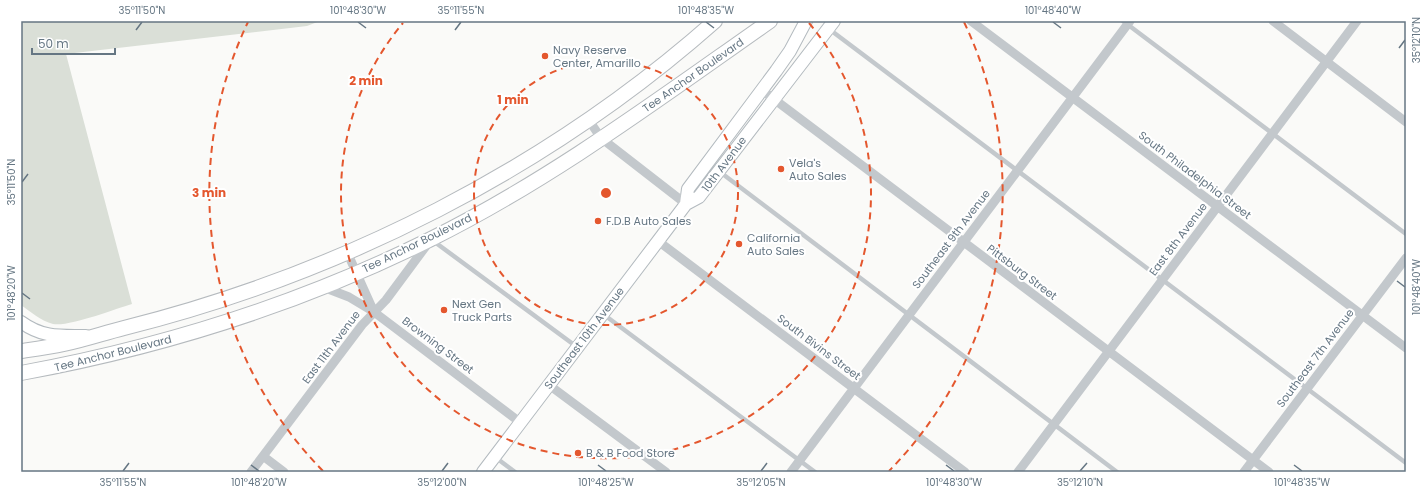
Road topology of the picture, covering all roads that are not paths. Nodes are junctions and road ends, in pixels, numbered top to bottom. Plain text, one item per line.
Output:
1 (715, 21) edge
2 (770, 21) edge
3 (806, 21) edge
4 (971, 21) edge
5 (1272, 21) edge
6 (1357, 21) edge
7 (1127, 22) edge
8 (831, 25) edge
9 (1326, 62) junction
10 (762, 90) junction
11 (1072, 97) junction
12 (773, 98) junction
13 (588, 119) junction
14 (1406, 122) edge
15 (1272, 134) junction
16 (601, 138) junction
17 (718, 171) junction
18 (1017, 171) junction
19 (686, 204) junction
20 (1217, 207) junction
21 (1406, 234) edge
22 (431, 239) junction
23 (658, 241) junction
24 (963, 242) junction
25 (347, 252) junction
26 (1406, 258) edge
27 (356, 273) junction
28 (1162, 280) junction
29 (322, 286) junction
30 (374, 312) junction
31 (602, 313) junction
32 (909, 314) junction
33 (1362, 315) junction
34 (21, 322) edge
35 (93, 336) junction
36 (577, 347) junction
37 (1406, 348) edge
38 (21, 351) edge
39 (1108, 352) junction
40 (21, 373) edge
41 (550, 385) junction
42 (854, 388) junction
43 (1307, 389) junction
44 (521, 422) junction
45 (1054, 424) junction
46 (263, 456) junction
47 (495, 457) junction
48 (1253, 460) junction
49 (800, 461) junction
50 (1406, 463) edge
51 (252, 472) edge
52 (284, 472) edge
53 (483, 472) edge
54 (515, 472) edge
55 (666, 472) edge
56 (791, 472) edge
57 (815, 472) edge
58 (965, 472) edge
59 (1018, 472) edge
60 (1118, 472) edge
61 (1244, 472) edge
62 (1269, 472) edge

1 - 13 main road, Tee Anchor Boulevard
2 - 16 main road, Tee Anchor Boulevard
3 - 10 main road, 10th Avenue
4 - 11 street, South Philadelphia Street
5 - 9 street
6 - 9 street, East 8th Avenue
7 - 11 street, Southeast 9th Avenue
7 - 15 lane
8 - 12 main road, 10th Avenue
8 - 18 lane
9 - 14 street
9 - 15 street, East 8th Avenue
10 - 12 street, Pittsburg Street
10 - 19 main road, 10th Avenue
11 - 18 street, Southeast 9th Avenue
11 - 20 street, South Philadelphia Street
12 - 17 main road, 10th Avenue
12 - 24 street, Pittsburg Street
13 - 16 street
13 - 25 main road, Tee Anchor Boulevard
15 - 20 street, East 8th Avenue
15 - 21 lane
16 - 19 street
16 - 22 main road, Tee Anchor Boulevard
17 - 19 main road, 10th Avenue
17 - 32 lane
18 - 24 street, Southeast 9th Avenue
18 - 28 lane
19 - 23 main road, Southeast 10th Avenue
20 - 28 street, East 8th Avenue
20 - 33 street, South Philadelphia Street
22 - 27 main road, Tee Anchor Boulevard
22 - 30 street, East 11th Avenue
22 - 36 lane
23 - 31 main road, Southeast 10th Avenue
23 - 42 street, South Bivins Street
24 - 32 street, Southeast 9th Avenue
24 - 39 street, Pittsburg Street
25 - 27 street, Browning Street
25 - 35 main road, Tee Anchor Boulevard
26 - 33 street, Southeast 7th Avenue
27 - 29 main road, Tee Anchor Boulevard
27 - 30 street, Browning Street
28 - 39 street, East 8th Avenue
28 - 43 lane
29 - 30 street
29 - 40 main road, Tee Anchor Boulevard
30 - 44 street, Browning Street
30 - 46 street, East 11th Avenue
31 - 36 main road, Southeast 10th Avenue
31 - 49 lane
32 - 42 street, Southeast 9th Avenue
32 - 45 lane
33 - 37 street, South Philadelphia Street
33 - 43 street, Southeast 7th Avenue
34 - 35 main road
35 - 38 main road, Tee Anchor Boulevard
36 - 41 main road, Southeast 10th Avenue
39 - 45 street, East 8th Avenue
39 - 48 street, Pittsburg Street
41 - 44 main road, Southeast 10th Avenue
41 - 55 street
42 - 49 street, Southeast 9th Avenue
42 - 58 street, South Bivins Street
43 - 48 street, Southeast 7th Avenue
43 - 50 lane
44 - 47 main road, Southeast 10th Avenue
45 - 59 street, East 8th Avenue
45 - 60 lane
46 - 51 street, East 11th Avenue
46 - 52 street
47 - 53 main road, Southeast 10th Avenue
47 - 54 lane
48 - 61 street, Southeast 7th Avenue
48 - 62 street, Pittsburg Street
49 - 56 street, Southeast 9th Avenue
49 - 57 lane

